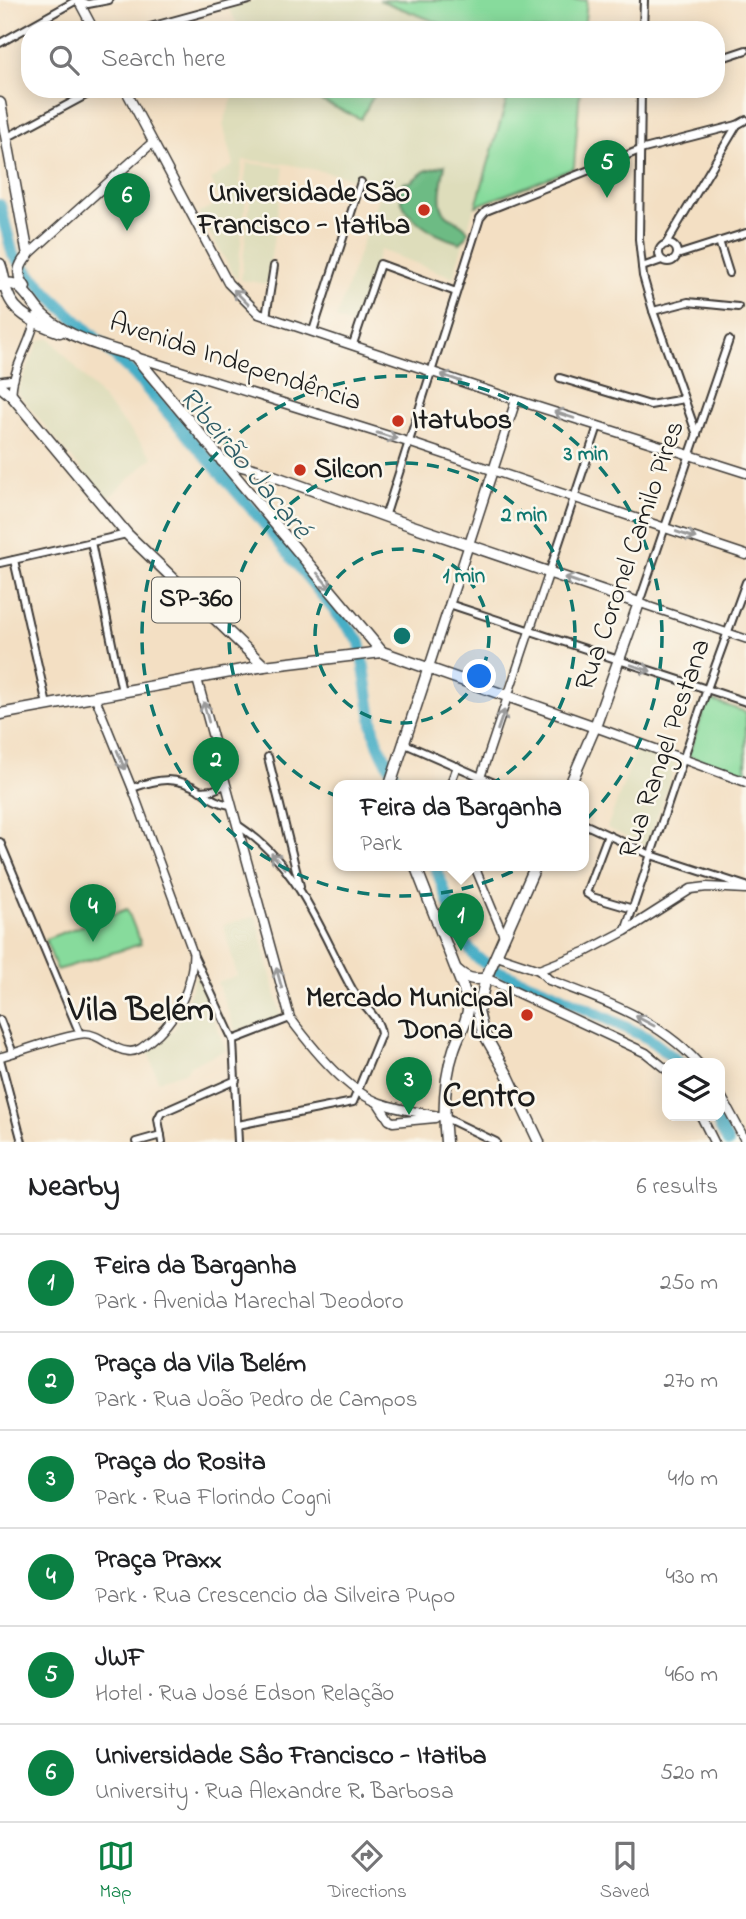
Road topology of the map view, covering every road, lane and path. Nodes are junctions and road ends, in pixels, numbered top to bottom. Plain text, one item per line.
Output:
1 (78, 0) edge
2 (108, 0) edge
3 (249, 0) edge
4 (644, 0) edge
5 (40, 21) edge
6 (89, 21) edge
7 (172, 21) edge
8 (643, 21) edge
9 (21, 31) edge
10 (0, 43) edge
11 (746, 50) edge
12 (725, 57) edge
13 (80, 98) edge
14 (130, 98) edge
15 (641, 98) edge
16 (0, 103) edge
17 (746, 120) edge
18 (737, 125) junction
19 (6, 138) junction
20 (152, 143) junction
21 (640, 150) junction
22 (361, 182) dead end
23 (746, 233) edge
24 (719, 241) junction
25 (666, 244) junction
26 (659, 253) junction
27 (677, 255) junction
28 (27, 257) junction
29 (641, 257) junction
30 (662, 260) junction
31 (0, 264) edge
32 (274, 266) dead end
33 (642, 267) junction
34 (729, 273) dead end
35 (2, 285) edge
36 (456, 292) junction
37 (37, 306) junction
38 (738, 307) dead end
39 (653, 311) junction
40 (266, 317) junction
41 (35, 322) junction
42 (313, 331) junction
43 (81, 338) junction
44 (729, 340) dead end
45 (353, 344) junction
46 (135, 356) junction
47 (430, 370) junction
48 (560, 378) dead end
49 (14, 379) junction
50 (0, 381) edge
51 (0, 386) edge
52 (12, 396) junction
53 (516, 400) junction
54 (684, 400) junction
55 (598, 426) junction
56 (697, 435) junction
57 (408, 442) junction
58 (690, 455) junction
59 (222, 461) junction
60 (257, 470) junction
61 (493, 470) junction
62 (746, 473) edge
63 (248, 491) junction
64 (575, 497) junction
65 (385, 517) junction
66 (665, 528) junction
67 (127, 534) junction
68 (91, 542) junction
69 (468, 545) junction
70 (746, 555) edge
71 (14, 560) junction
72 (0, 563) edge
73 (549, 573) junction
74 (746, 582) edge
75 (639, 603) junction
76 (449, 604) junction
77 (530, 631) junction
78 (728, 633) junction
79 (746, 639) edge
80 (382, 652) junction
81 (619, 660) junction
82 (264, 666) junction
83 (429, 667) junction
84 (197, 679) junction
85 (707, 689) junction
86 (122, 692) junction
87 (509, 696) junction
88 (95, 697) junction
89 (746, 702) edge
90 (47, 705) junction
91 (0, 714) edge
92 (595, 727) junction
93 (405, 744) junction
94 (268, 757) dead end
95 (683, 758) junction
96 (457, 766) junction
97 (391, 780) edge
98 (452, 780) edge
99 (478, 780) edge
100 (480, 780) edge
101 (572, 780) edge
102 (746, 782) edge
103 (225, 785) junction
104 (132, 788) junction
105 (200, 791) junction
106 (230, 805) junction
107 (239, 826) junction
108 (589, 827) edge
109 (608, 835) junction
110 (0, 842) edge
111 (651, 855) junction
112 (417, 871) edge
113 (477, 871) edge
114 (533, 871) edge
115 (301, 888) junction
116 (746, 888) edge
117 (633, 909) junction
118 (625, 931) junction
119 (505, 938) junction
120 (192, 953) junction
121 (496, 958) junction
122 (456, 969) junction
123 (539, 970) junction
124 (487, 976) junction
125 (290, 1018) junction
126 (0, 1020) edge
127 (464, 1028) junction
128 (483, 1032) junction
129 (80, 1034) junction
130 (233, 1040) junction
131 (13, 1053) junction
132 (0, 1058) edge
133 (693, 1058) edge
134 (662, 1066) edge
135 (236, 1080) junction
136 (358, 1091) junction
137 (379, 1103) junction
138 (725, 1103) edge
139 (397, 1107) junction
140 (386, 1114) junction
141 (444, 1117) junction
142 (704, 1121) edge
143 (238, 1125) junction
144 (162, 1139) edge
145 (23, 1142) edge
146 (136, 1142) edge
147 (238, 1142) edge
148 (446, 1142) edge
149 (496, 1142) edge
150 (539, 1142) edge
151 (714, 1142) edge
152 (746, 1142) edge

1 - 2 street
1 - 5 street
1 - 6 main road
3 - 7 street
4 - 8 street
9 - 10 street
11 - 12 street
13 - 19 street
14 - 20 main road
15 - 21 street
16 - 19 main road
17 - 18 street
18 - 21 street
18 - 25 street
19 - 28 main road
20 - 28 main road
40 -> 20 main road
21 - 29 street
21 - 36 street
22 - 42 street
23 - 24 street
24 - 27 street
24 - 34 street
25 - 26 street
25 - 27 street
26 - 29 street
26 - 30 street
27 - 30 street
28 - 37 main road, Avenida Independência
29 - 33 street
30 - 33 street
31 - 35 main road
32 - 40 street
33 - 39 street
35 - 37 main road, Avenida Independência
35 - 41 main road, Avenida Independência
36 - 45 street
36 - 47 street
37 - 41 street
37 - 43 main road, Avenida Independência
38 - 39 street
39 - 54 street
40 - 42 main road
41 - 43 main road, Avenida Independência
41 - 49 street
42 - 45 main road
43 - 46 main road, Avenida Independência
44 - 56 street, Rua Coronel Camilo Pires
45 - 47 main road
46 -> 57 main road, Avenida Independência
46 - 59 main road
53 -> 47 main road
47 - 57 street
48 - 54 street
49 - 50 street
49 - 52 street
51 - 52 main road, SP-360
52 - 67 main road, SP-360
55 -> 53 main road
53 - 61 main road
54 - 56 street
55 - 58 main road
55 - 64 street
56 - 58 street, Rua Coronel Camilo Pires
57 - 61 main road, Avenida Independência
57 - 65 street
58 - 62 main road
58 - 66 street, Rua Coronel Camilo Pires
59 - 60 main road
59 - 63 main road
60 - 63 main road
60 - 65 main road
61 - 64 main road, Avenida Independência
61 - 69 main road
63 -> 80 main road
64 - 66 main road, Avenida Independência
64 - 73 street
65 - 69 main road
66 -> 70 main road, Avenida Independência
66 - 75 street, Rua Coronel Camilo Pires
67 - 68 street
67 - 82 main road, SP-360
68 - 71 street
68 - 86 street
69 - 73 main road
69 - 76 main road
71 - 72 street
71 - 90 street
75 -> 73 main road
73 - 77 street
74 - 78 street, Rua Rangel Pestana
75 - 78 street
75 - 81 main road, Rua Coronel Camilo Pires
76 - 77 street
76 - 83 main road
77 - 81 street
77 - 87 street
78 - 79 street
78 - 85 street, Rua Rangel Pestana
80 - 82 main road
80 - 83 main road
81 -> 85 street
81 - 92 main road, Rua Coronel Camilo Pires
82 - 84 main road
83 - 87 main road
83 - 93 main road
84 - 86 main road
103 -> 84 main road
85 - 89 street
85 - 95 street, Rua Rangel Pestana
86 - 88 main road
87 - 92 main road
100 -> 87 street
88 - 90 main road
88 -> 104 street
90 - 91 main road
92 - 95 main road
92 - 101 main road, Rua Coronel Camilo Pires
93 - 96 street
93 - 97 main road
94 - 115 street
95 - 102 main road
95 - 111 street, Rua Rangel Pestana
96 - 98 street
96 - 99 street
103 - 105 street
103 - 106 main road
104 - 105 street
104 - 120 street
105 - 106 street
106 - 107 main road
115 -> 107 street
125 -> 107 main road
108 - 109 street
109 - 111 street
109 - 117 street
110 - 129 street
111 - 116 street
111 - 117 street, Rua Rangel Pestana
112 - 122 main road
113 - 119 street
114 - 119 main road
115 - 136 street
116 - 118 main road
117 - 118 street, Rua Rangel Pestana
118 - 123 main road
119 - 121 main road
120 - 129 street
120 - 130 street
121 - 123 main road
121 - 124 main road
122 - 124 main road
122 - 127 main road
133 -> 123 main road
124 - 128 main road
124 - 134 main road
125 - 130 street
125 - 136 main road
126 - 131 street
127 - 128 main road
127 - 141 main road
128 - 150 main road
129 - 131 street
130 - 135 street
131 - 132 street
132 - 145 street
135 - 143 street
135 - 144 street
136 - 137 main road
136 - 143 street
137 - 139 main road
137 - 140 main road
138 - 152 main road
139 - 140 main road
139 - 141 main road
140 - 141 main road
141 - 148 main road
141 - 149 street
142 - 151 main road
143 - 147 street
144 - 146 street

